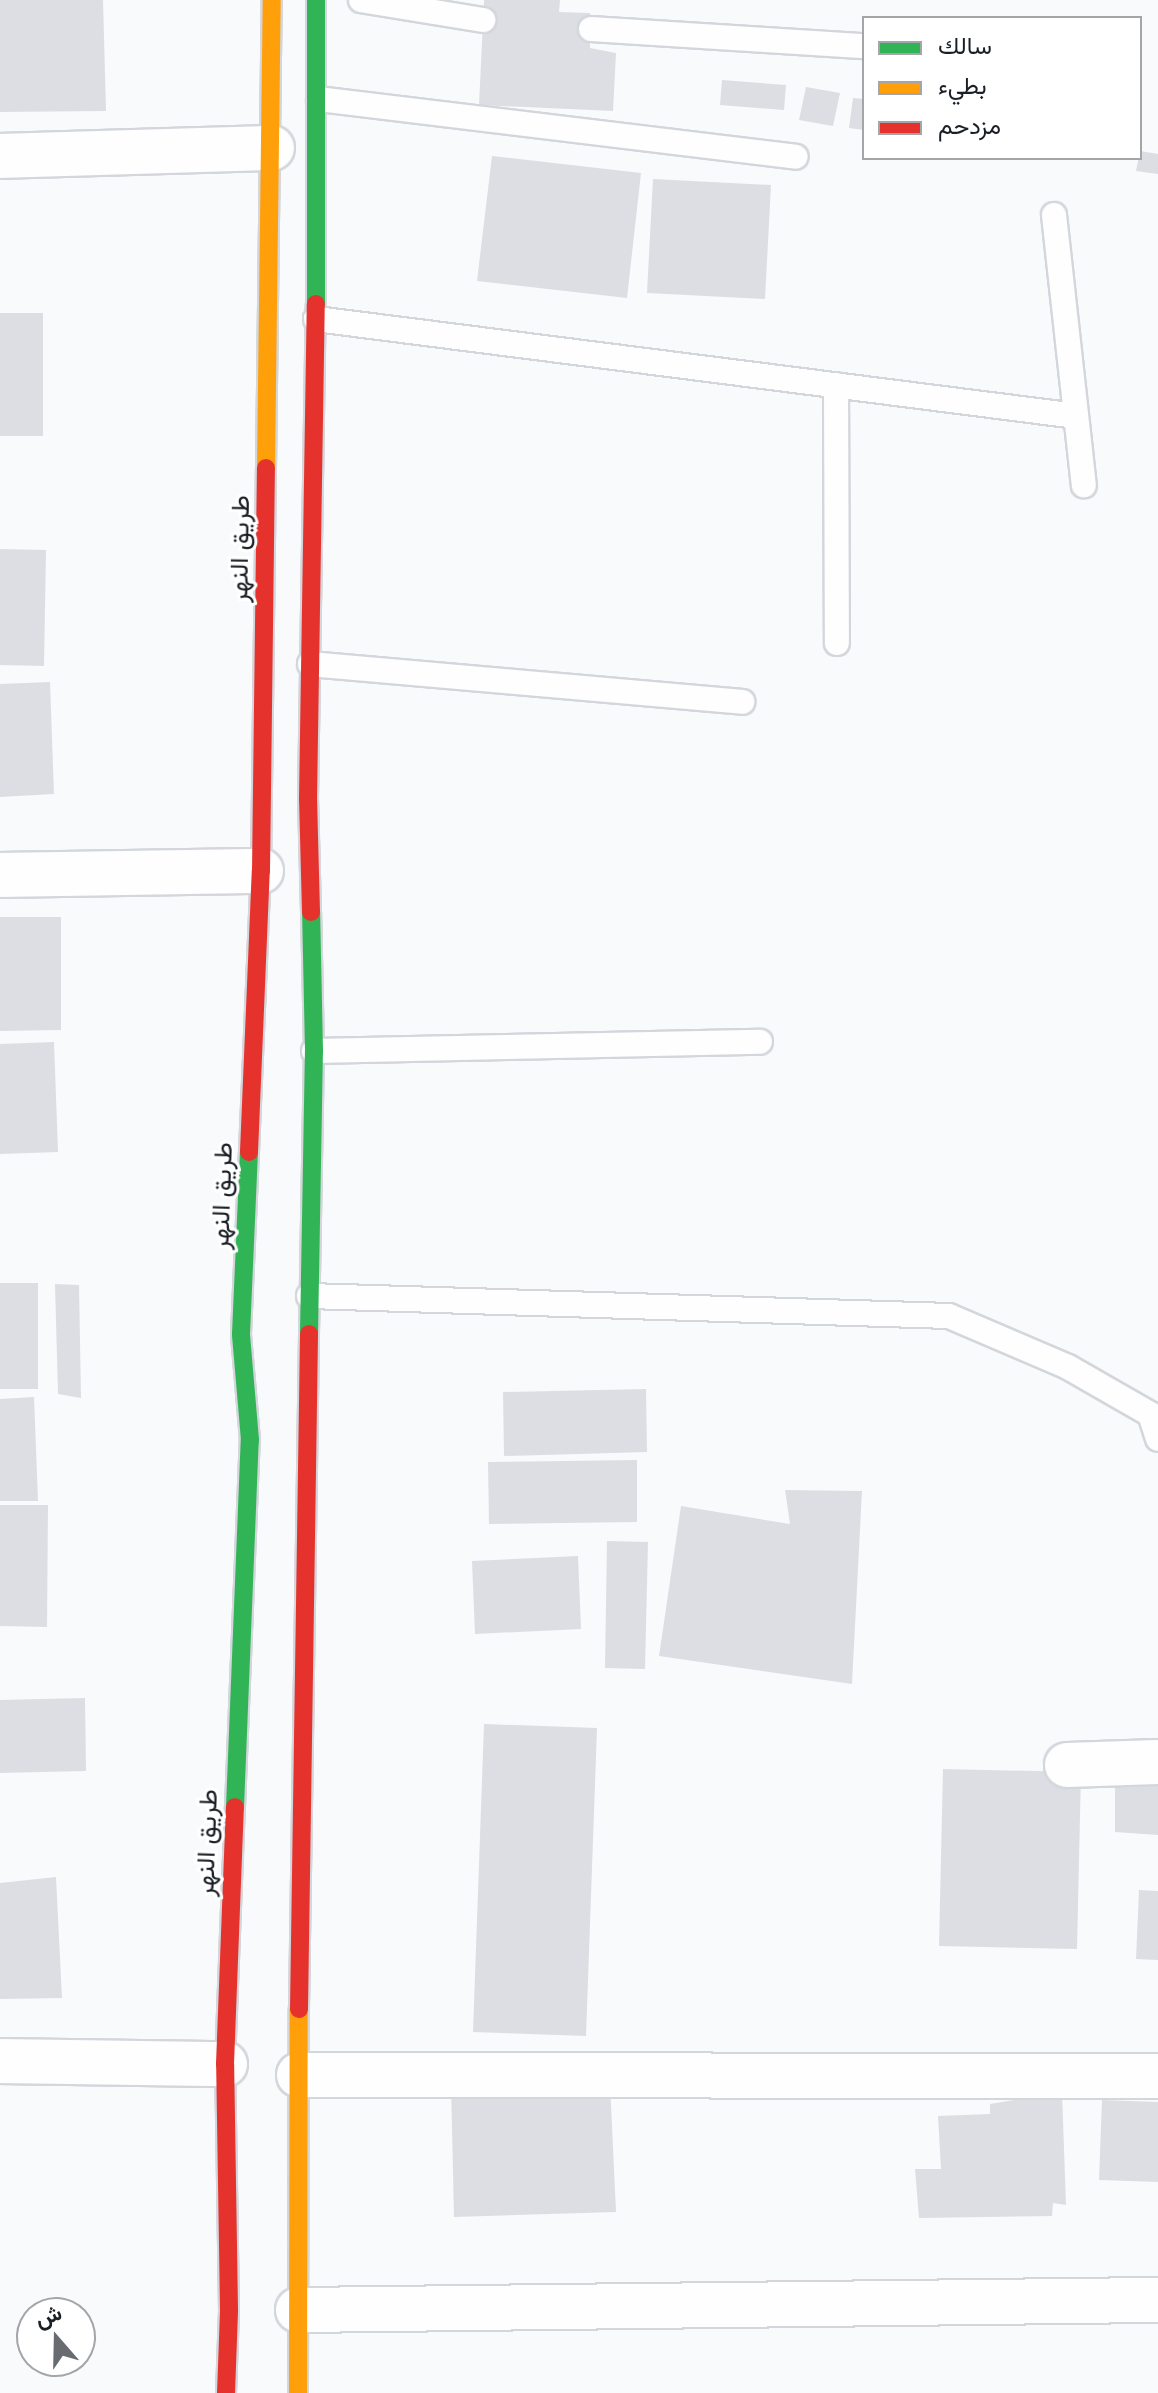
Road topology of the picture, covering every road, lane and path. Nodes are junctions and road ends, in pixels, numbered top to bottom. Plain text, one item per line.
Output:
1 (272, 0) edge
2 (316, 0) edge
3 (361, 0) edge
4 (483, 20) dead end
5 (591, 29) dead end
6 (862, 46) edge
7 (319, 99) junction
8 (272, 148) junction
9 (0, 156) edge
10 (795, 157) dead end
11 (1054, 215) dead end
12 (316, 319) junction
13 (836, 385) junction
14 (1076, 416) junction
15 (1084, 485) dead end
16 (837, 643) dead end
17 (310, 664) junction
18 (742, 702) dead end
19 (261, 871) junction
20 (0, 875) edge
21 (760, 1042) dead end
22 (314, 1051) junction
23 (303, 1295) junction
24 (1158, 1439) edge
25 (1158, 1762) edge
26 (1067, 1765) dead end
27 (0, 2061) edge
28 (225, 2064) junction
29 (299, 2075) junction
30 (1158, 2076) edge
31 (1158, 2300) edge
32 (298, 2310) junction
33 (226, 2393) edge
34 (298, 2393) edge

1 - 8 main road, طريق النهر
2 - 7 main road
3 - 4 lane
5 - 6 lane
7 - 10 lane
7 - 12 main road
8 - 9 street
8 - 19 main road, طريق النهر
11 - 14 lane
12 - 13 lane
12 - 17 main road
13 - 14 lane
13 - 16 lane
14 - 15 lane
17 - 18 lane
17 - 22 main road
19 - 20 street
19 - 28 main road, طريق النهر
21 - 22 lane
22 - 23 main road
23 - 24 lane
23 - 29 main road
25 - 26 street
27 - 28 street
28 - 33 main road, طريق النهر
29 - 30 street
29 - 32 main road
31 - 32 street
32 - 34 main road

